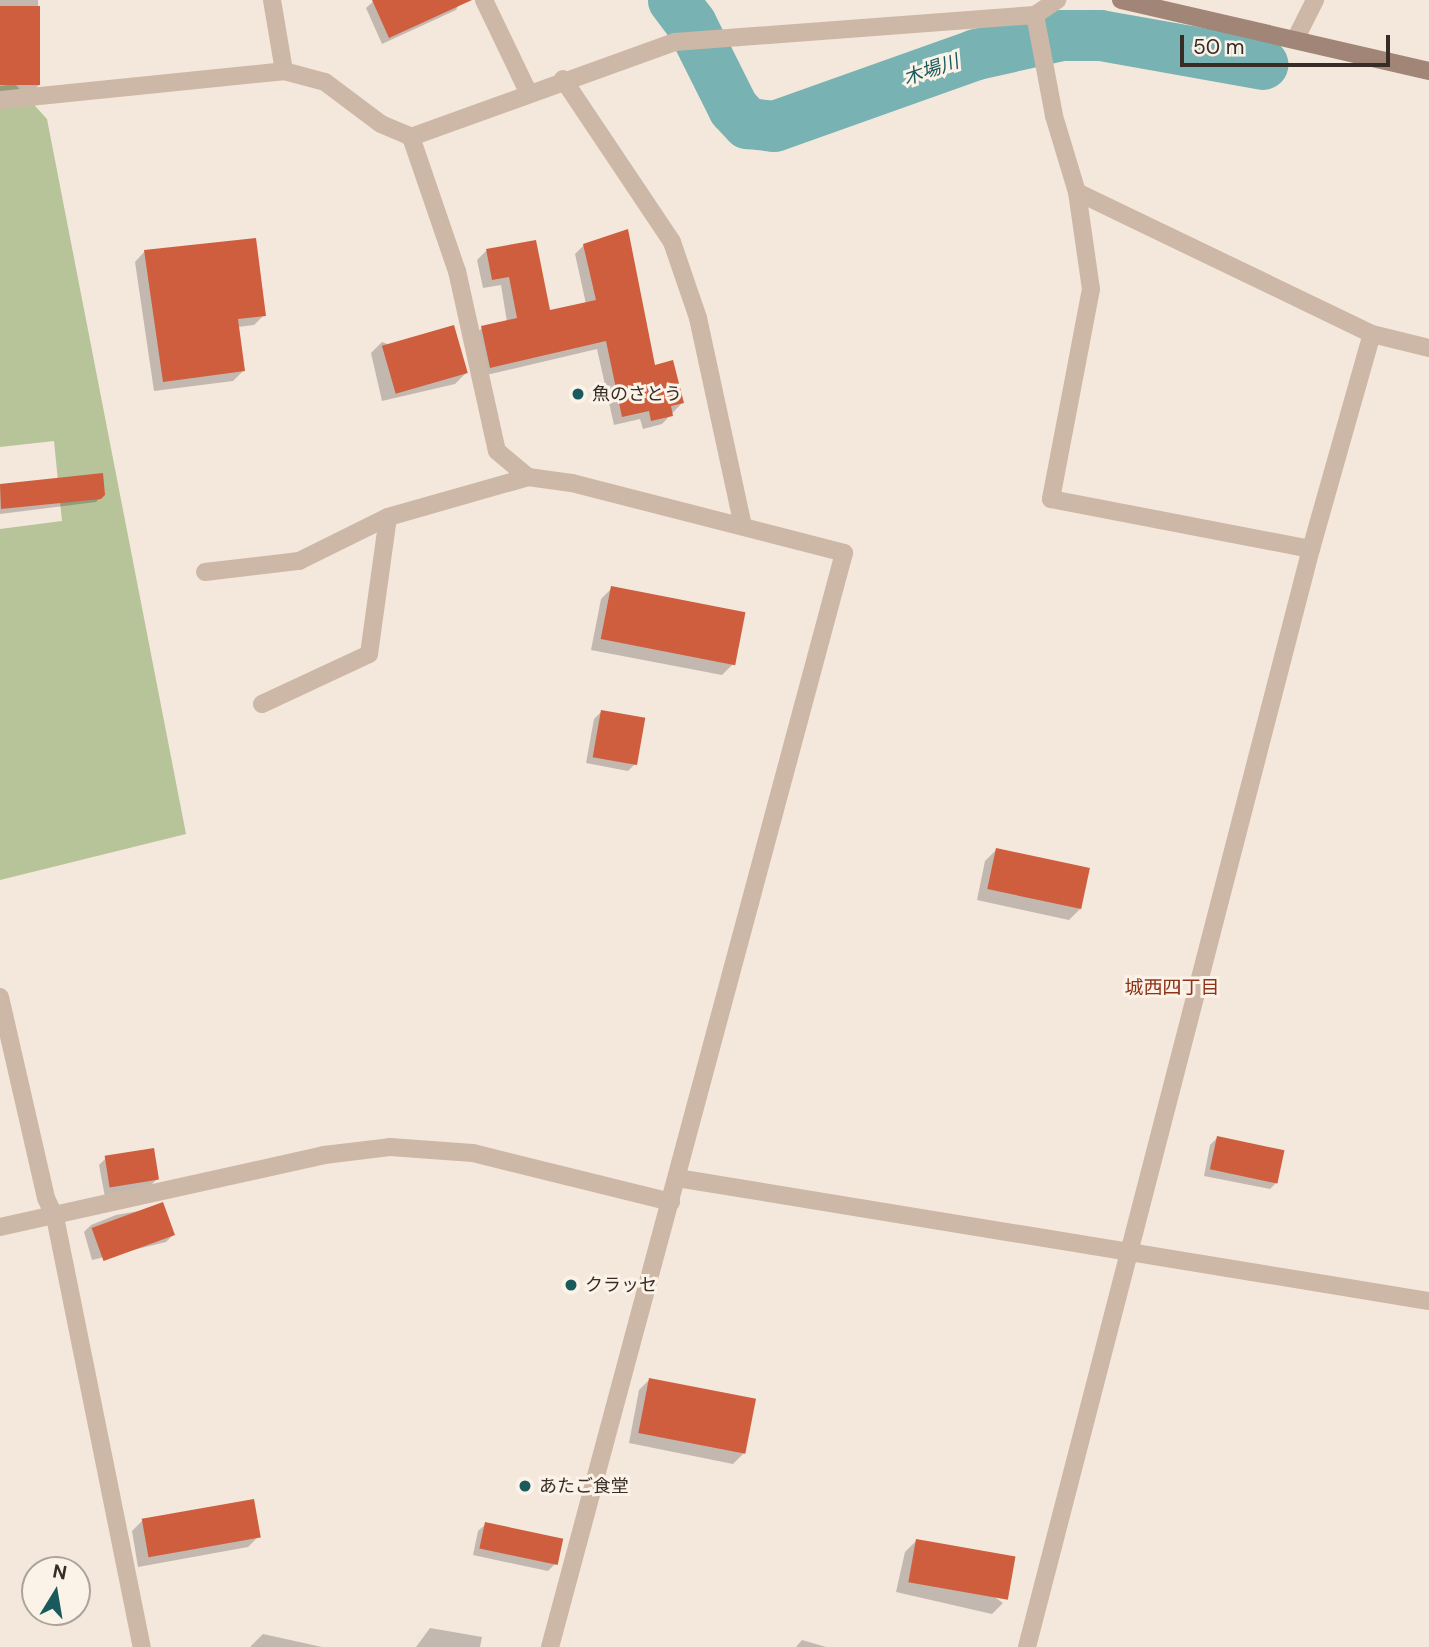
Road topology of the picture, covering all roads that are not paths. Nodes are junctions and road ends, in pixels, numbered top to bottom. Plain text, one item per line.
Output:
1 (272, 0) edge
2 (484, 0) edge
3 (1057, 0) edge
4 (1121, 0) edge
5 (1315, 0) edge
6 (1035, 16) junction
7 (1295, 40) junction
8 (284, 71) junction
9 (1429, 71) edge
10 (563, 79) junction
11 (528, 92) junction
12 (0, 100) edge
13 (411, 137) junction
14 (1077, 192) junction
15 (1372, 334) junction
16 (1429, 348) edge
17 (528, 477) junction
18 (387, 517) junction
19 (743, 526) junction
20 (1311, 549) junction
21 (205, 572) dead end
22 (262, 704) dead end
23 (0, 998) edge
24 (677, 1178) junction
25 (671, 1202) junction
26 (55, 1217) junction
27 (0, 1227) edge
28 (1126, 1254) junction
29 (1429, 1301) edge
30 (142, 1647) edge
31 (550, 1647) edge
32 (1027, 1647) edge

1 - 8 street
2 - 11 street
3 - 6 street
4 - 7 main road
5 - 7 street
6 - 10 street
6 - 14 street
7 - 9 main road
8 - 12 street
8 - 13 street
10 - 11 street
10 - 19 street
11 - 13 street
13 - 17 street
14 - 15 street
14 - 20 street
15 - 16 street
15 - 20 street
17 - 18 street
17 - 19 street
18 - 21 street
18 - 22 street
19 - 24 street
20 - 28 street
23 - 26 street
24 - 25 street
24 - 28 street
25 - 26 street
25 - 31 street
26 - 27 street
26 - 30 street
28 - 29 street
28 - 32 street

